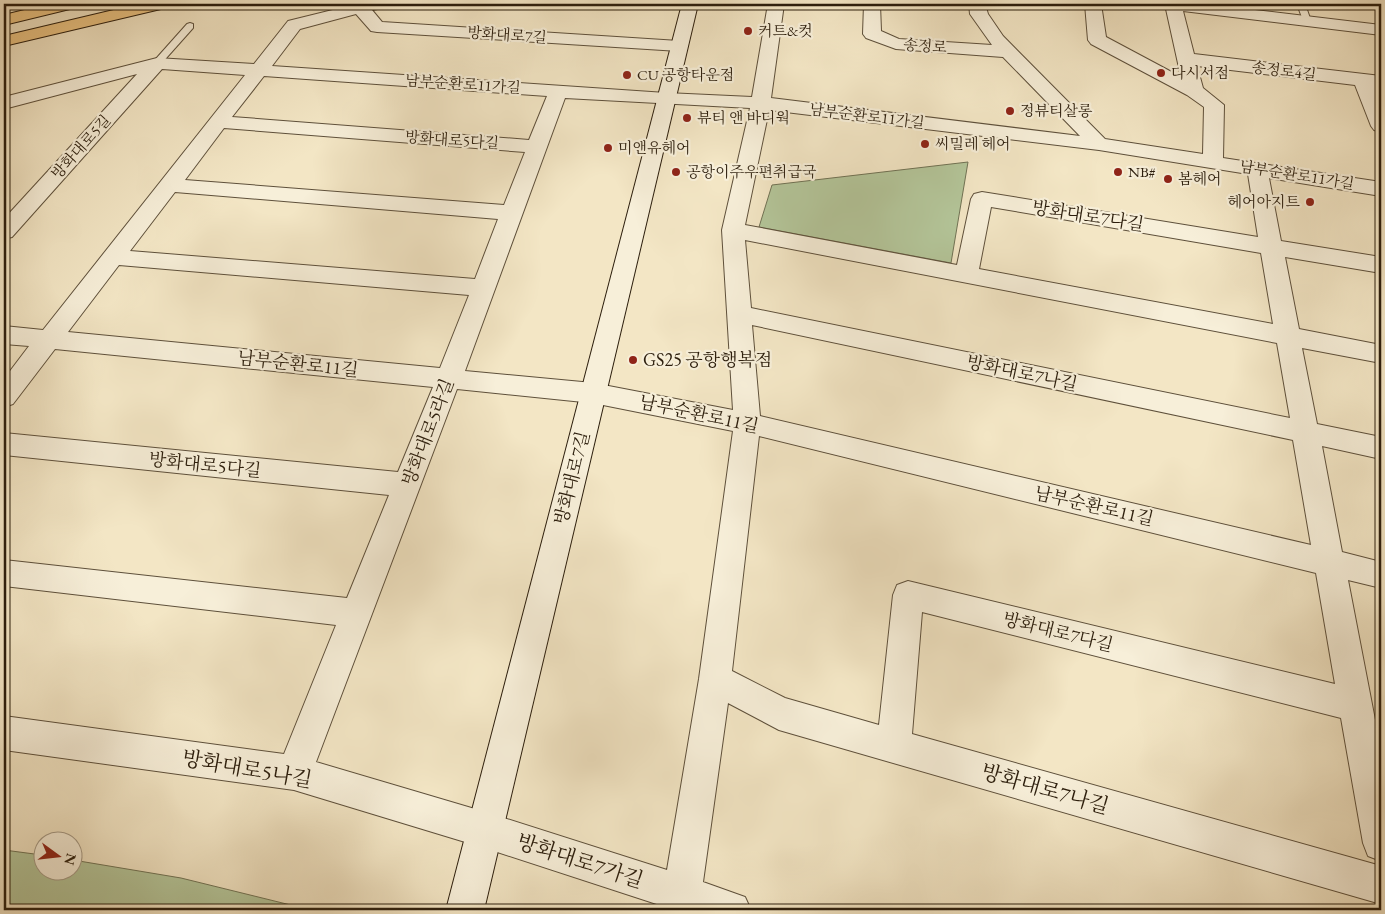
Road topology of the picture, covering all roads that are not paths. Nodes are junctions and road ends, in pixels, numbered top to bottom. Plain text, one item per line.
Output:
1 (68, 4) edge
2 (159, 4) edge
3 (690, 4) edge
4 (776, 4) edge
5 (872, 4) edge
6 (977, 4) edge
7 (1092, 4) edge
8 (1301, 4) edge
9 (1174, 5) edge
10 (368, 6) edge
11 (4, 19) edge
12 (1306, 21) junction
13 (190, 26) dead end
14 (1381, 30) edge
15 (4, 43) edge
16 (679, 46) junction
17 (1010, 52) junction
18 (1186, 59) junction
19 (157, 62) junction
20 (259, 70) junction
21 (1372, 81) edge
22 (558, 91) junction
23 (1194, 91) junction
24 (666, 99) junction
25 (761, 103) junction
26 (6, 104) edge
27 (218, 122) junction
28 (1381, 126) edge
29 (1099, 144) junction
30 (537, 147) junction
31 (1213, 162) junction
32 (1257, 169) junction
33 (168, 185) junction
34 (1381, 188) edge
35 (512, 213) junction
36 (733, 230) junction
37 (4, 232) edge
38 (1271, 247) junction
39 (113, 256) junction
40 (1381, 265) edge
41 (966, 275) junction
42 (483, 288) junction
43 (740, 314) junction
44 (4, 335) edge
45 (1288, 337) junction
46 (48, 340) junction
47 (1381, 354) edge
48 (449, 378) junction
49 (593, 393) junction
50 (4, 397) edge
51 (747, 424) junction
52 (1305, 432) junction
53 (4, 444) edge
54 (1381, 448) edge
55 (407, 486) junction
56 (1329, 563) junction
57 (4, 573) edge
58 (1381, 575) edge
59 (356, 613) junction
60 (714, 679) junction
61 (1356, 705) junction
62 (4, 733) edge
63 (894, 745) junction
64 (294, 773) junction
65 (485, 830) junction
66 (1381, 843) edge
67 (1381, 885) edge
68 (682, 894) junction
69 (464, 910) edge
70 (732, 910) edge

1 - 11 main road
2 - 15 main road
3 - 16 street, 방화대로7길
4 - 25 street
5 - 17 street, 송정로
6 - 17 street
7 - 23 street
8 - 12 lane
9 - 12 street
9 - 18 street
10 - 16 street, 방화대로7길
10 - 20 street
12 - 14 street
13 - 19 lane
16 - 24 street, 방화대로7길
17 - 29 street
18 - 21 street, 송정로4길
18 - 23 street
19 - 20 street, 남부순환로11가길
19 - 26 street, 남부순환로11가길
19 - 37 street, 방화대로5길
20 - 22 street, 남부순환로11가길
20 - 27 street
21 - 28 street
22 - 24 street, 남부순환로11가길
22 - 30 street, 방화대로5라길
23 - 31 street
24 - 25 street, 남부순환로11가길
24 - 49 street, 방화대로7길
25 - 29 street, 남부순환로11가길
25 - 36 street
27 - 30 street, 방화대로5다길
27 - 33 street
29 - 31 street, 남부순환로11가길
30 - 35 street, 방화대로5라길
31 - 32 street, 남부순환로11가길
32 - 34 street, 남부순환로11가길
32 - 38 street
33 - 35 street
33 - 39 street
35 - 42 street, 방화대로5라길
36 - 41 street
36 - 43 street
38 - 40 street
38 - 41 street, 방화대로7다길
38 - 45 street
39 - 42 street
39 - 46 street
41 - 45 street
42 - 48 street, 방화대로5라길
43 - 51 street
43 - 52 street, 방화대로7나길
44 - 46 street, 남부순환로11길
45 - 47 street
45 - 52 street
46 - 48 street, 남부순환로11길
46 - 50 street
48 - 49 street, 남부순환로11길
48 - 55 street, 방화대로5라길
49 - 51 street, 남부순환로11길
49 - 65 street, 방화대로7길
51 - 56 street, 남부순환로11길
51 - 60 street
52 - 54 street
52 - 56 street
53 - 55 street, 방화대로5다길
55 - 59 street, 방화대로5라길
56 - 58 street, 남부순환로11길
56 - 61 street
57 - 59 street
59 - 64 street, 방화대로5라길
60 - 63 street, 방화대로7나길
60 - 68 street
61 - 63 street, 방화대로7다길
61 - 66 street
62 - 64 street, 방화대로5나길
63 - 67 street, 방화대로7나길
64 - 65 street, 방화대로5나길
65 - 68 street, 방화대로7가길
65 - 69 street, 방화대로7길
68 - 70 street, 방화대로7가길

